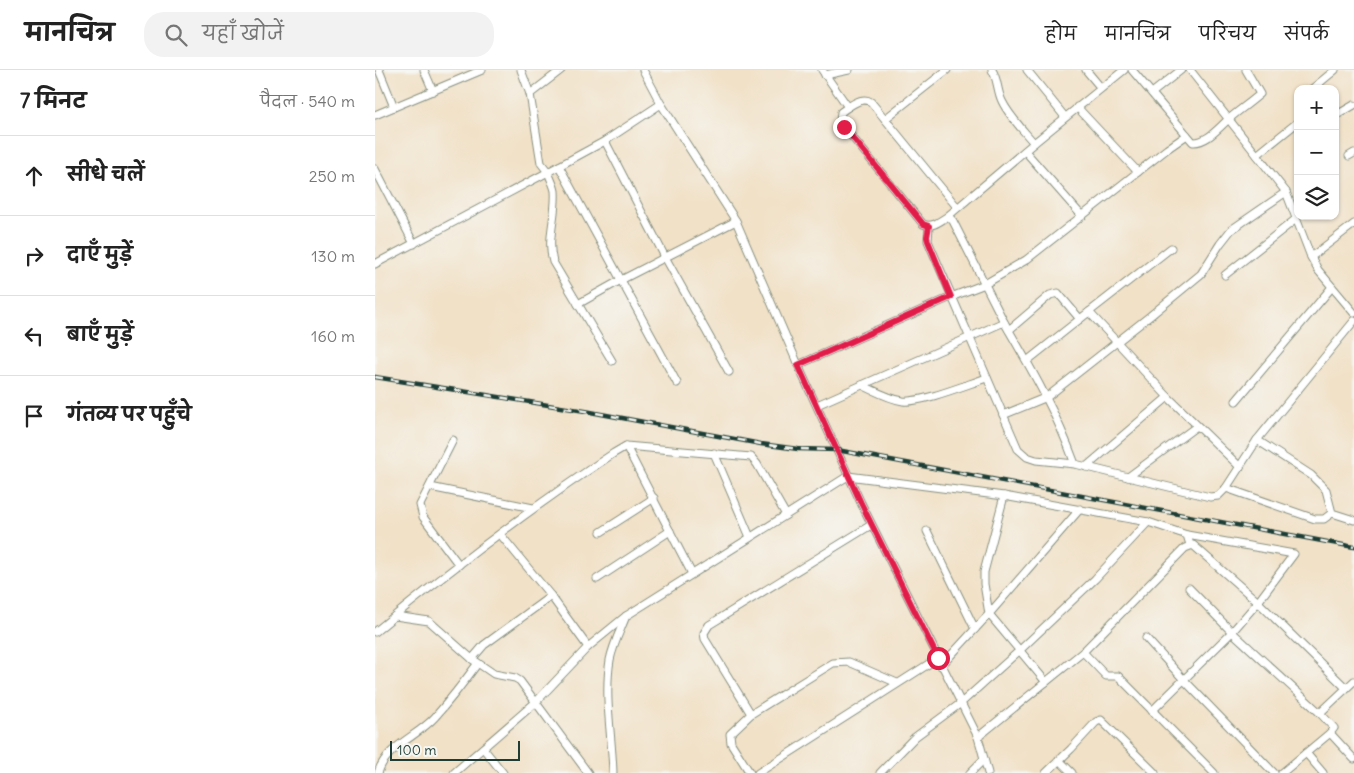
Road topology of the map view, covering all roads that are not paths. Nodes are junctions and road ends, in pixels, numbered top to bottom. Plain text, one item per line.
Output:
1 (379, 70) edge
2 (423, 70) edge
3 (479, 70) edge
4 (521, 70) edge
5 (561, 70) edge
6 (643, 70) edge
7 (849, 70) edge
8 (947, 70) edge
9 (992, 70) edge
10 (1027, 70) edge
11 (1086, 70) edge
12 (1123, 70) edge
13 (1132, 70) edge
14 (1181, 70) edge
15 (1190, 70) edge
16 (1246, 70) edge
17 (1335, 70) edge
18 (824, 72) edge
19 (1317, 85) edge
20 (1101, 88) junction
21 (433, 91) junction
22 (1151, 93) junction
23 (531, 94) junction
24 (661, 104) junction
25 (848, 106) junction
26 (1354, 106) edge
27 (394, 107) junction
28 (1077, 108) junction
29 (1339, 114) edge
30 (375, 115) edge
31 (1065, 117) junction
32 (885, 119) junction
33 (1228, 120) junction
34 (1294, 125) edge
35 (1187, 135) junction
36 (605, 141) junction
37 (1034, 143) junction
38 (1025, 151) junction
39 (1257, 155) junction
40 (559, 166) junction
41 (376, 172) edge
42 (548, 172) junction
43 (1138, 172) junction
44 (1286, 192) junction
45 (957, 207) junction
46 (1294, 214) edge
47 (949, 216) junction
48 (1082, 216) junction
49 (1295, 220) edge
50 (1296, 220) edge
51 (736, 221) junction
52 (1354, 224) edge
53 (929, 226) junction
54 (414, 244) junction
55 (1171, 248) dead end
56 (665, 257) junction
57 (1311, 257) junction
58 (375, 262) edge
59 (1225, 275) dead end
60 (621, 280) junction
61 (985, 284) junction
62 (1332, 287) junction
63 (951, 297) junction
64 (578, 304) junction
65 (1089, 312) junction
66 (1354, 312) edge
67 (1080, 319) junction
68 (1004, 322) junction
69 (1354, 322) edge
70 (1009, 330) junction
71 (970, 339) junction
72 (1117, 342) junction
73 (612, 361) dead end
74 (1027, 361) junction
75 (798, 365) junction
76 (729, 372) dead end
77 (987, 378) junction
78 (677, 383) dead end
79 (862, 385) junction
80 (1168, 396) junction
81 (1047, 397) junction
82 (1236, 402) dead end
83 (817, 405) junction
84 (1003, 415) junction
85 (1197, 426) junction
86 (453, 440) dead end
87 (1257, 440) junction
88 (626, 446) junction
89 (714, 453) junction
90 (1075, 464) junction
91 (1086, 467) junction
92 (1240, 467) junction
93 (848, 476) junction
94 (1128, 477) junction
95 (430, 487) junction
96 (1226, 488) junction
97 (1004, 496) junction
98 (654, 498) junction
99 (533, 508) junction
100 (1080, 509) junction
101 (1332, 513) junction
102 (786, 515) junction
103 (1354, 520) edge
104 (1148, 522) junction
105 (871, 525) junction
106 (670, 531) junction
107 (927, 531) dead end
108 (601, 532) dead end
109 (500, 534) junction
110 (1187, 535) junction
111 (750, 537) junction
112 (1190, 545) junction
113 (459, 565) junction
114 (692, 574) junction
115 (597, 579) dead end
116 (1189, 588) dead end
117 (551, 596) junction
118 (1258, 602) junction
119 (989, 614) junction
120 (395, 616) junction
121 (626, 616) junction
122 (975, 629) junction
123 (375, 632) edge
124 (1231, 632) junction
125 (1146, 638) dead end
126 (588, 647) junction
127 (1019, 651) junction
128 (1083, 652) junction
129 (938, 658) junction
130 (475, 661) junction
131 (941, 666) junction
132 (1354, 680) edge
133 (1185, 681) junction
134 (1046, 682) junction
135 (897, 683) junction
136 (1346, 688) junction
137 (536, 702) junction
138 (961, 703) junction
139 (1153, 711) junction
140 (1320, 713) junction
141 (751, 714) junction
142 (1330, 733) junction
143 (978, 737) junction
144 (1354, 746) edge
145 (483, 748) junction
146 (1348, 752) junction
147 (1306, 753) junction
148 (984, 759) junction
149 (1354, 759) edge
150 (1059, 760) junction
151 (1153, 772) edge
152 (378, 773) edge
153 (454, 773) edge
154 (503, 773) edge
155 (587, 773) edge
156 (613, 773) edge
157 (750, 773) edge
158 (757, 773) edge
159 (880, 773) edge
160 (970, 773) edge
161 (988, 773) edge
162 (1046, 773) edge
163 (1071, 773) edge
164 (1214, 773) edge
165 (1274, 773) edge
166 (1282, 773) edge
167 (1323, 773) edge

1 - 27 street
2 - 21 street
3 - 21 street
4 - 23 street
5 - 23 street
6 - 24 street
7 - 18 street
8 - 32 street
9 - 37 street
10 - 31 street
11 - 20 street
12 - 20 street
13 - 22 street
14 - 22 street
15 - 33 street
16 - 33 street
17 - 19 street
18 - 25 street
20 - 28 street
21 - 27 street
22 - 35 street
23 - 42 street
24 - 36 street
24 - 51 street
25 - 32 street
25 - 53 street
26 - 29 street
27 - 30 street
28 - 31 street
28 - 43 street
31 - 37 street
32 - 45 street
33 - 35 street
33 - 39 street
34 - 39 street
35 - 43 street
36 - 40 street
36 - 56 street
37 - 38 street
38 - 45 street
38 - 48 street
39 - 44 street
40 - 42 street
40 - 60 street
41 - 54 street
42 - 54 street
42 - 64 street
43 - 48 street
44 - 46 street
44 - 72 street
45 - 47 street
47 - 53 street
47 - 61 street
48 - 61 street
49 - 59 street
50 - 57 street
51 - 56 street
51 - 75 street
52 - 57 street
53 - 63 street
54 - 58 street
55 - 65 street
56 - 60 street
56 - 76 street
57 - 62 street
60 - 64 street
60 - 78 street
61 - 63 street
61 - 68 street
62 - 66 street
62 - 82 street
63 - 71 street
63 - 75 street
64 - 73 street
65 - 67 street
65 - 72 street
67 - 70 street
67 - 74 street
68 - 70 street
68 - 71 street
69 - 87 street
70 - 74 street
71 - 77 street
71 - 79 street
72 - 80 street
72 - 81 street
74 - 81 street
75 - 83 street
77 - 79 street
77 - 84 street
79 - 83 street
80 - 85 street
80 - 91 street
81 - 84 street
81 - 90 street
83 - 93 street
84 - 90 street
85 - 92 street
85 - 94 street
86 - 95 street
87 - 92 street
87 - 101 street
88 - 89 street
88 - 98 street
88 - 99 street
89 - 102 street
89 - 111 street
90 - 91 street
91 - 94 street
92 - 96 street
93 - 97 street
93 - 102 street
93 - 105 street
94 - 96 street
95 - 99 street
95 - 113 street
96 - 101 street
97 - 100 street
97 - 119 street
98 - 106 street
98 - 108 street
99 - 109 street
100 - 104 street
100 - 119 street
101 - 103 street
102 - 111 street
104 - 110 street
104 - 127 street
105 - 129 street
105 - 141 street
106 - 114 street
106 - 115 street
107 - 122 street
109 - 113 street
109 - 117 street
110 - 112 street
110 - 118 street
111 - 114 street
112 - 118 street
112 - 128 street
113 - 120 street
114 - 121 street
116 - 124 street
117 - 126 street
117 - 130 street
118 - 124 street
118 - 136 street
119 - 122 street
119 - 127 street
120 - 123 street
120 - 130 street
121 - 126 street
121 - 156 street
122 - 131 street
124 - 133 street
124 - 140 street
125 - 133 street
126 - 137 street
127 - 134 street
127 - 138 street
128 - 134 street
128 - 139 street
129 - 131 street
129 - 135 street
130 - 137 street
130 - 152 street
131 - 138 street
132 - 136 street
133 - 139 street
133 - 165 street
134 - 143 street
135 - 141 street
135 - 158 street
136 - 140 street
137 - 145 street
137 - 155 street
138 - 143 street
138 - 159 street
139 - 164 street
140 - 142 street
141 - 157 street
142 - 146 street
142 - 147 street
143 - 148 street
144 - 146 street
145 - 153 street
145 - 154 street
146 - 149 street
147 - 166 street
147 - 167 street
148 - 160 street
148 - 161 street
150 - 151 street
150 - 162 street
150 - 163 street

